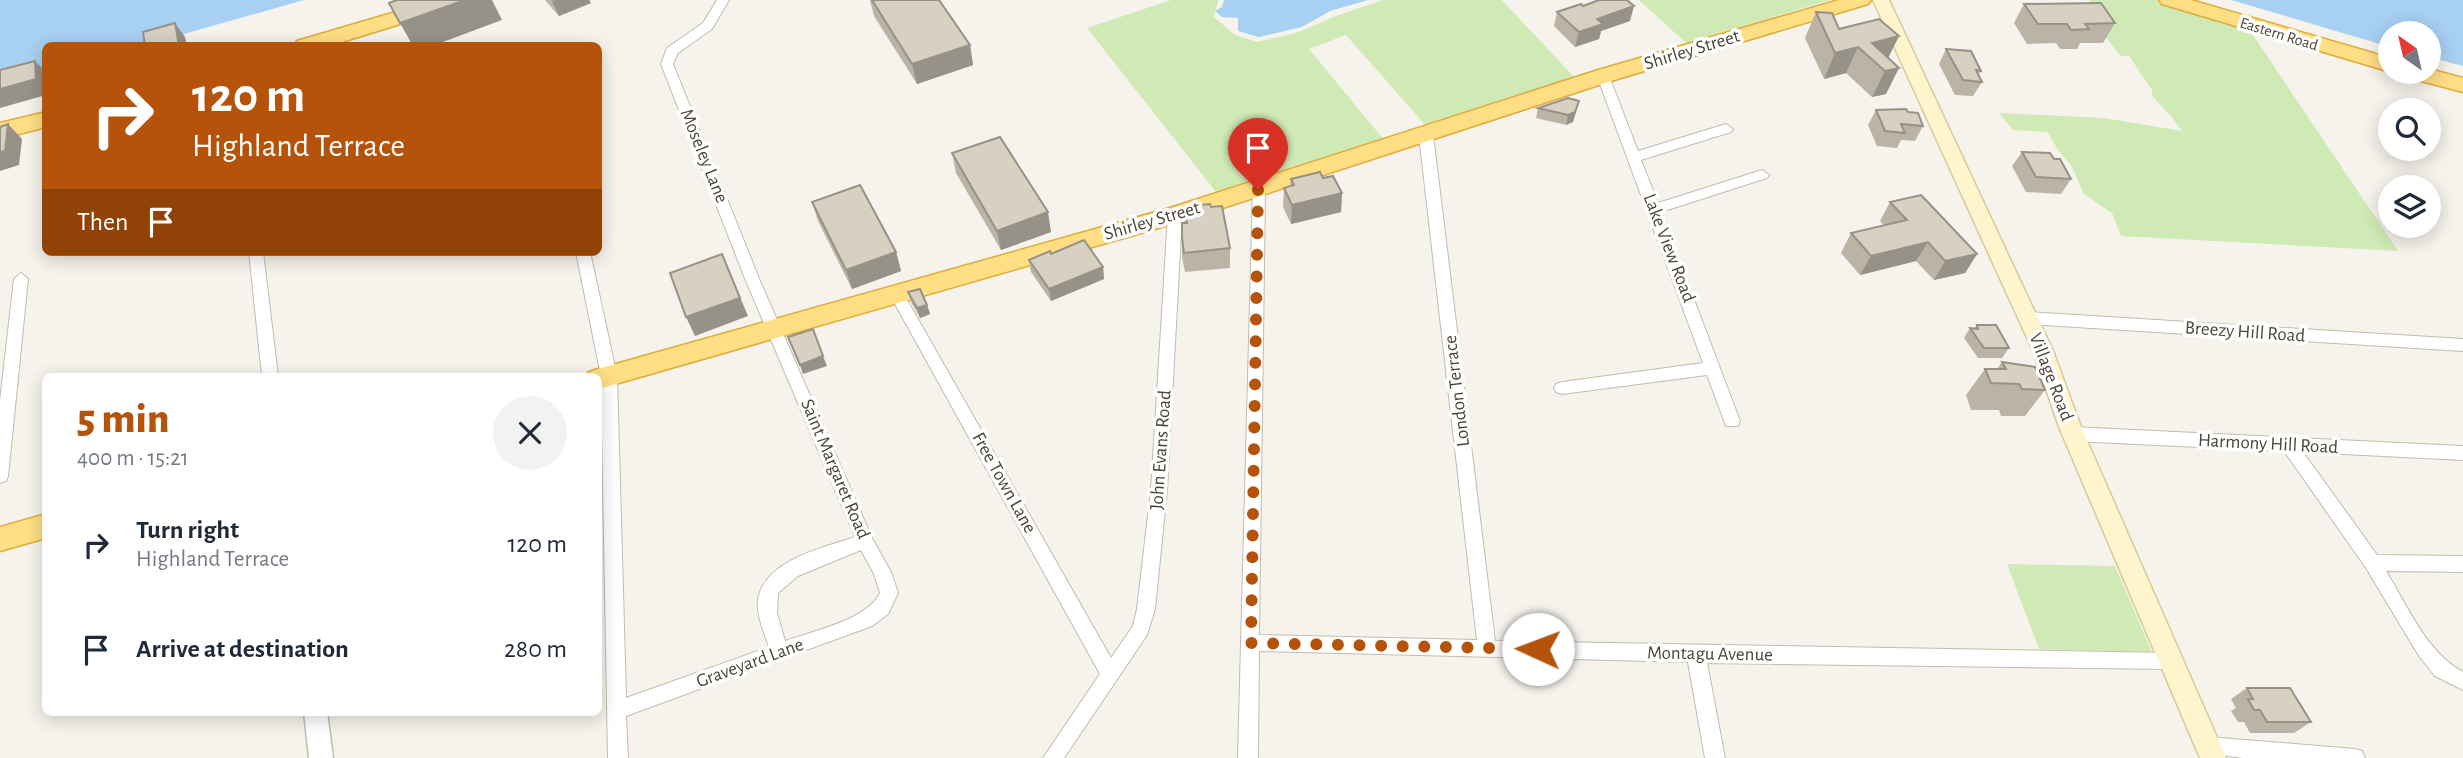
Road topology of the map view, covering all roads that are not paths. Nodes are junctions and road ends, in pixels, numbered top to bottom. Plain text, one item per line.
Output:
1 (458, 0) edge
2 (723, 0) edge
3 (1861, 0) edge
4 (1881, 0) edge
5 (2169, 0) edge
6 (349, 39) edge
7 (330, 42) edge
8 (2378, 61) edge
9 (1603, 76) junction
10 (2441, 79) edge
11 (2463, 85) edge
12 (42, 120) edge
13 (1726, 129) dead end
14 (0, 131) edge
15 (1426, 135) junction
16 (1634, 157) junction
17 (1762, 175) dead end
18 (1258, 190) junction
19 (1655, 209) junction
20 (1175, 215) junction
21 (256, 256) edge
22 (584, 256) edge
23 (21, 279) dead end
24 (897, 295) junction
25 (2028, 318) junction
26 (775, 330) junction
27 (2463, 345) edge
28 (1714, 368) junction
29 (270, 373) edge
30 (604, 377) edge
31 (1562, 388) dead end
32 (1732, 421) dead end
33 (2073, 434) junction
34 (2289, 444) junction
35 (2463, 453) edge
36 (0, 476) edge
37 (42, 527) edge
38 (0, 539) edge
39 (865, 541) junction
40 (2372, 563) junction
41 (2463, 564) edge
42 (606, 571) edge
43 (882, 608) joint
44 (1251, 643) junction
45 (1487, 648) junction
46 (780, 653) junction
47 (1696, 654) junction
48 (2169, 661) junction
49 (1109, 673) junction
50 (2463, 681) edge
51 (615, 711) junction
52 (316, 716) edge
53 (2210, 752) edge
54 (321, 758) edge
55 (618, 758) edge
56 (1053, 758) edge
57 (1248, 758) edge
58 (1715, 758) edge
59 (2355, 758) edge

1 - 6 highway
2 - 26 street, Moseley Lane
3 - 9 highway, Shirley Street
4 - 25 main road, Village Road
5 - 8 highway, Eastern Road
6 - 7 highway
9 - 15 highway, Shirley Street
9 - 16 street, Lake View Road
10 - 11 highway
12 - 14 highway
13 - 16 street
15 - 18 highway, Shirley Street
15 - 45 street, London Terrace
16 - 19 street, Lake View Road
17 - 19 street
18 - 20 highway, Shirley Street
18 - 44 street
19 - 28 street, Lake View Road
20 - 24 highway, Shirley Street
20 - 49 street, John Evans Road
21 - 29 street
22 - 30 street
23 - 36 street
24 - 26 highway, Shirley Street
24 - 49 street, Free Town Lane
25 - 27 street, Breezy Hill Road
25 - 33 main road, Village Road
26 - 30 highway, Shirley Street
26 - 39 street, Saint Margaret Road
28 - 31 street
28 - 32 street, Lake View Road
30 - 42 street
33 - 34 street, Harmony Hill Road
33 - 48 main road, Village Road
34 - 35 street, Harmony Hill Road
34 - 40 street
37 - 38 highway
39 - 43 street, Saint Margaret Road
39 - 46 street
40 - 41 street
40 - 50 street
42 - 51 street
43 - 46 street, Graveyard Lane
44 - 45 street, Montagu Avenue
44 - 57 street
45 - 47 street, Montagu Avenue
46 - 51 street, Graveyard Lane
47 - 48 street, Montagu Avenue
47 - 58 street
48 - 53 main road, Village Road
49 - 56 street, John Evans Road
51 - 55 street
52 - 54 street
53 - 59 street

